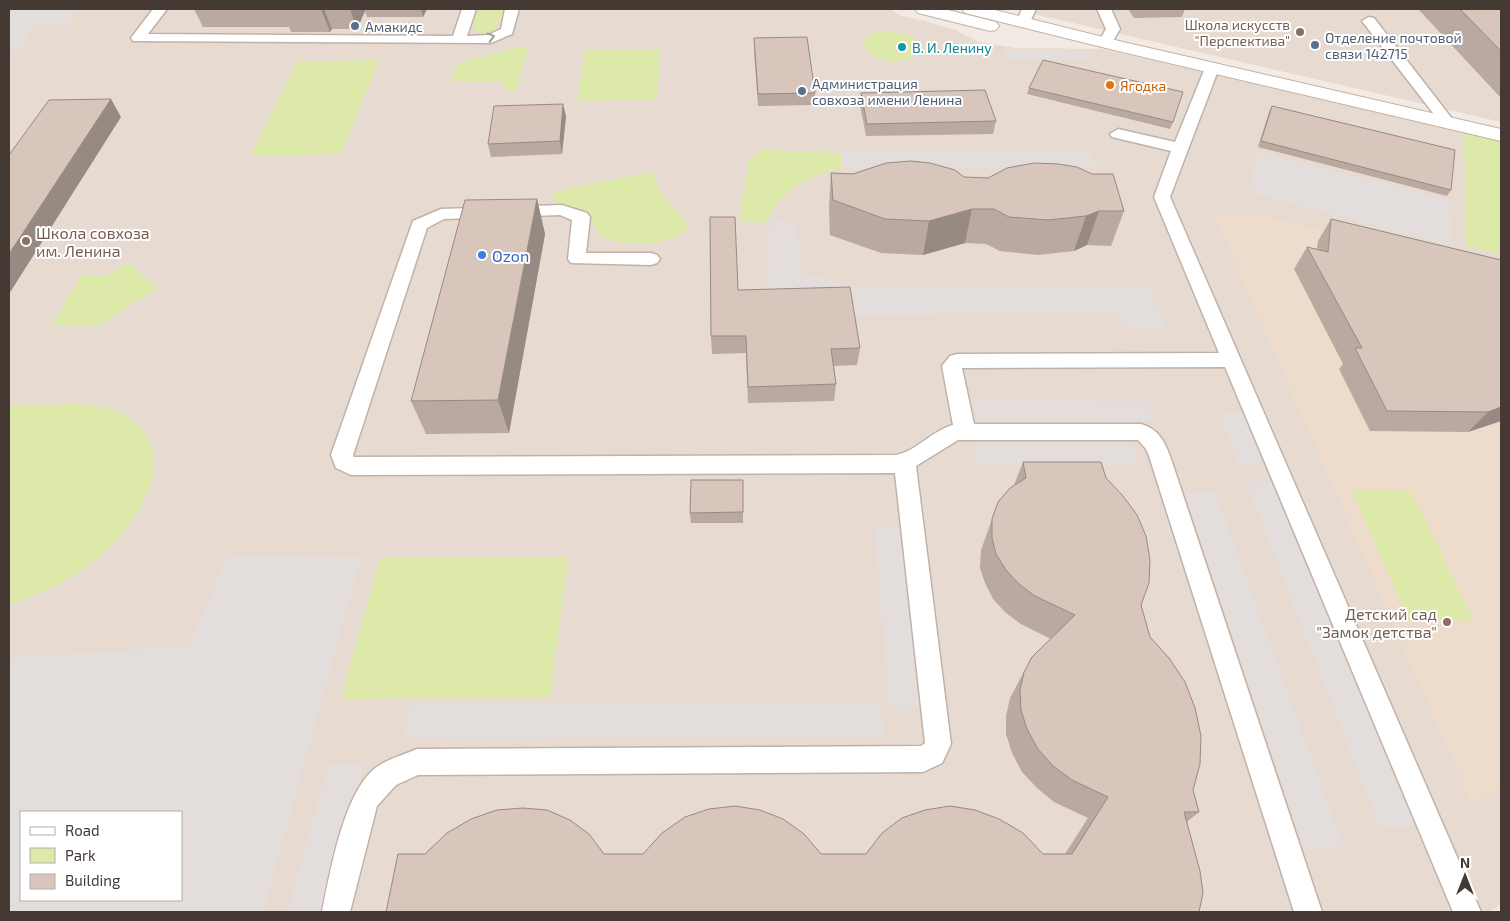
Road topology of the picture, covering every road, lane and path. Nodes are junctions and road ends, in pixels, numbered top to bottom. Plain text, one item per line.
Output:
1 (160, 9) edge
2 (469, 9) edge
3 (512, 9) edge
4 (971, 9) edge
5 (1104, 9) edge
6 (927, 10) edge
7 (1026, 16) edge
8 (1369, 21) dead end
9 (1065, 37) junction
10 (458, 40) junction
11 (1102, 42) junction
12 (1212, 68) junction
13 (1448, 123) junction
14 (1118, 134) dead end
15 (1501, 135) edge
16 (1180, 148) junction
17 (651, 259) dead end
18 (1231, 360) junction
19 (965, 432) junction
20 (905, 463) junction
21 (1302, 910) edge
22 (336, 912) edge
23 (1467, 912) edge

1 - 10 lane
2 - 10 lane
10 -> 3 lane
4 - 7 street
5 - 11 lane
6 - 9 street
7 - 9 street
8 - 13 lane
9 - 11 street
11 - 12 street
12 - 13 street
12 - 16 lane
13 - 15 street
14 - 16 lane
16 - 18 lane
17 - 20 lane
18 - 19 lane
18 - 23 lane
19 - 20 lane
19 - 21 lane
20 - 22 lane

